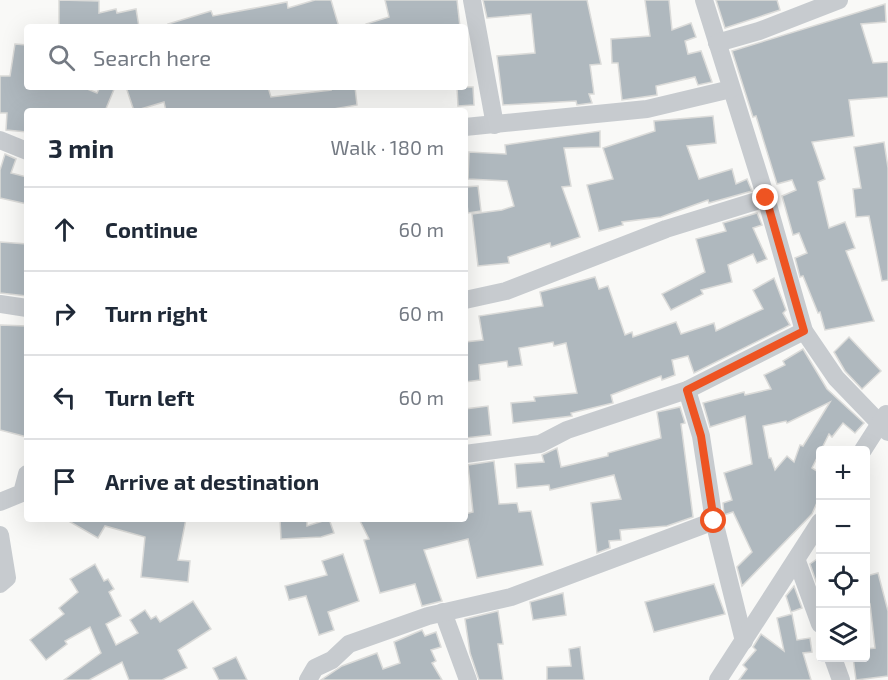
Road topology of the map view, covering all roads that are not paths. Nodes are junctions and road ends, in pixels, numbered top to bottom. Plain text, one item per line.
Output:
1 (472, 0) edge
2 (704, 0) edge
3 (839, 0) edge
4 (717, 43) junction
5 (731, 89) junction
6 (495, 125) junction
7 (468, 127) edge
8 (0, 140) edge
9 (24, 150) edge
10 (766, 198) junction
11 (468, 299) edge
12 (0, 304) edge
13 (24, 308) edge
14 (804, 331) junction
15 (687, 390) junction
16 (885, 421) edge
17 (866, 446) edge
18 (468, 454) edge
19 (24, 481) edge
20 (0, 502) edge
21 (714, 521) junction
22 (816, 529) edge
23 (0, 535) edge
24 (797, 561) junction
25 (0, 584) edge
26 (443, 612) junction
27 (816, 613) edge
28 (744, 641) junction
29 (835, 662) edge
30 (308, 680) edge
31 (468, 680) edge
32 (718, 680) edge
33 (841, 680) edge

1 - 6 street
2 - 4 street
3 - 4 street
4 - 5 street
5 - 6 street
5 - 10 street
6 - 7 street
8 - 9 street
10 - 11 street
10 - 14 street
12 - 13 street
14 - 15 street
14 - 16 street
15 - 18 street
15 - 21 street
16 - 17 street
19 - 20 street
21 - 26 street
21 - 28 street
22 - 24 street
23 - 25 street
24 - 27 street
24 - 28 street
26 - 30 street
26 - 31 street
28 - 32 street
29 - 33 street

